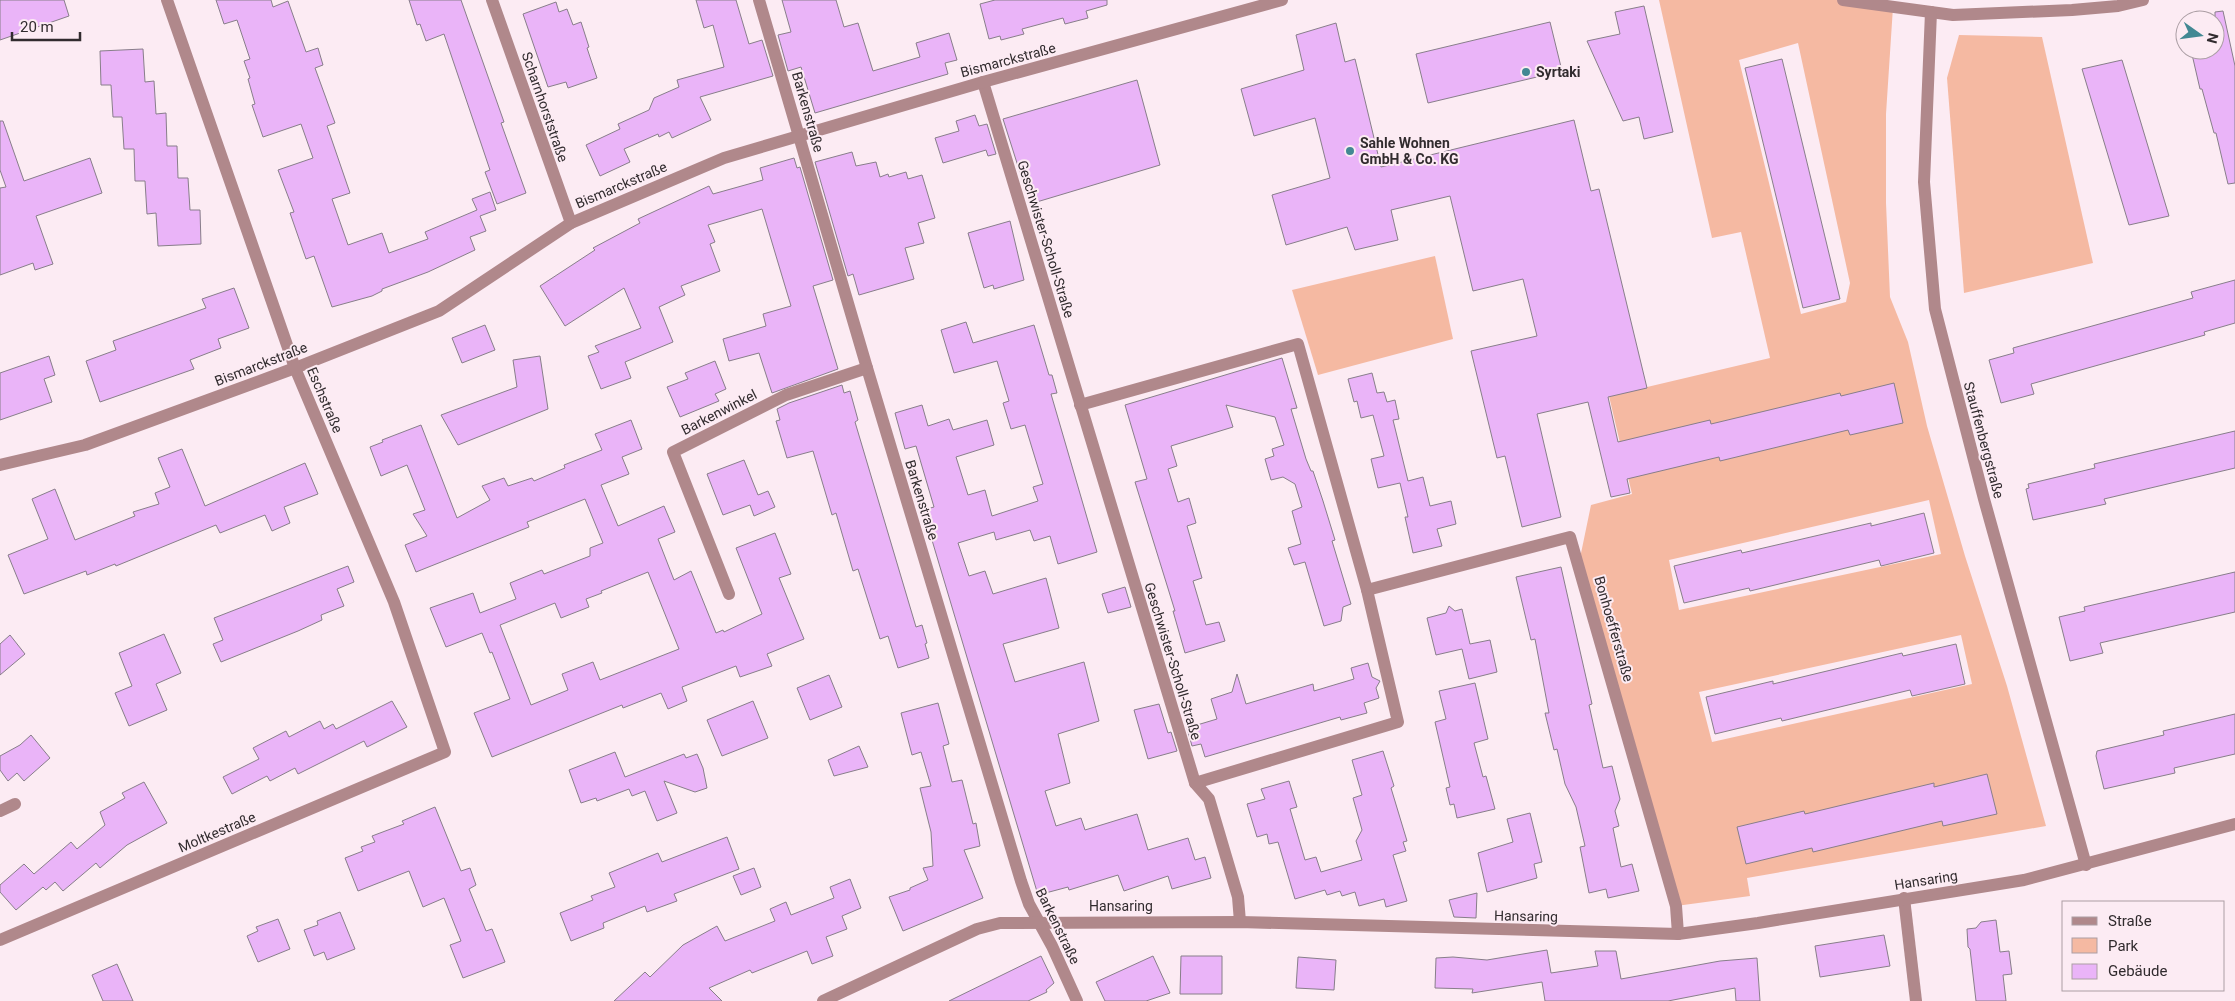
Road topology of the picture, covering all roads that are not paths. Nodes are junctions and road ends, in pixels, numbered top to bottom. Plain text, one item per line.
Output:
1 (167, 0) edge
2 (492, 0) edge
3 (760, 0) edge
4 (1282, 0) edge
5 (1843, 0) edge
6 (2142, 0) edge
7 (1244, 5) edge
8 (1931, 12) junction
9 (983, 82) junction
10 (800, 135) junction
11 (571, 223) junction
12 (295, 368) junction
13 (867, 368) junction
14 (1080, 405) junction
15 (0, 465) edge
16 (1367, 590) junction
17 (729, 594) dead end
18 (445, 752) joint
19 (1195, 783) junction
20 (15, 804) dead end
21 (0, 811) edge
22 (2235, 824) edge
23 (2086, 865) junction
24 (1904, 898) junction
25 (1038, 922) junction
26 (1240, 922) junction
27 (1678, 934) junction
28 (0, 940) edge
29 (1072, 999) edge
30 (822, 1001) edge
31 (1916, 1001) edge

1 - 12 street, Eschstraße
2 - 11 street, Scharnhorststraße
3 - 10 street, Barkenstraße
4 - 7 street, Bismarckstraße
5 - 8 street
6 - 8 street
7 - 9 street, Bismarckstraße
8 - 23 street, Stauffenbergstraße
9 - 10 street, Bismarckstraße
9 - 14 street, Geschwister-Scholl-Straße
10 - 11 street, Bismarckstraße
10 - 13 street, Barkenstraße
11 - 12 street, Bismarckstraße
12 - 15 street, Bismarckstraße
12 - 18 street, Eschstraße
13 - 17 street, Barkenwinkel
13 - 25 street, Barkenstraße
14 - 16 street
14 - 19 street, Geschwister-Scholl-Straße
16 - 19 street
16 - 27 street, Bonhoefferstraße
18 - 28 street, Moltkestraße
19 - 26 street, Geschwister-Scholl-Straße
20 - 21 street
22 - 23 street, Hansaring
23 - 24 street, Hansaring
24 - 27 street, Hansaring
24 - 31 street
25 - 26 street, Hansaring
25 - 29 street, Barkenstraße
25 - 30 street, Hansaring
26 - 27 street, Hansaring

